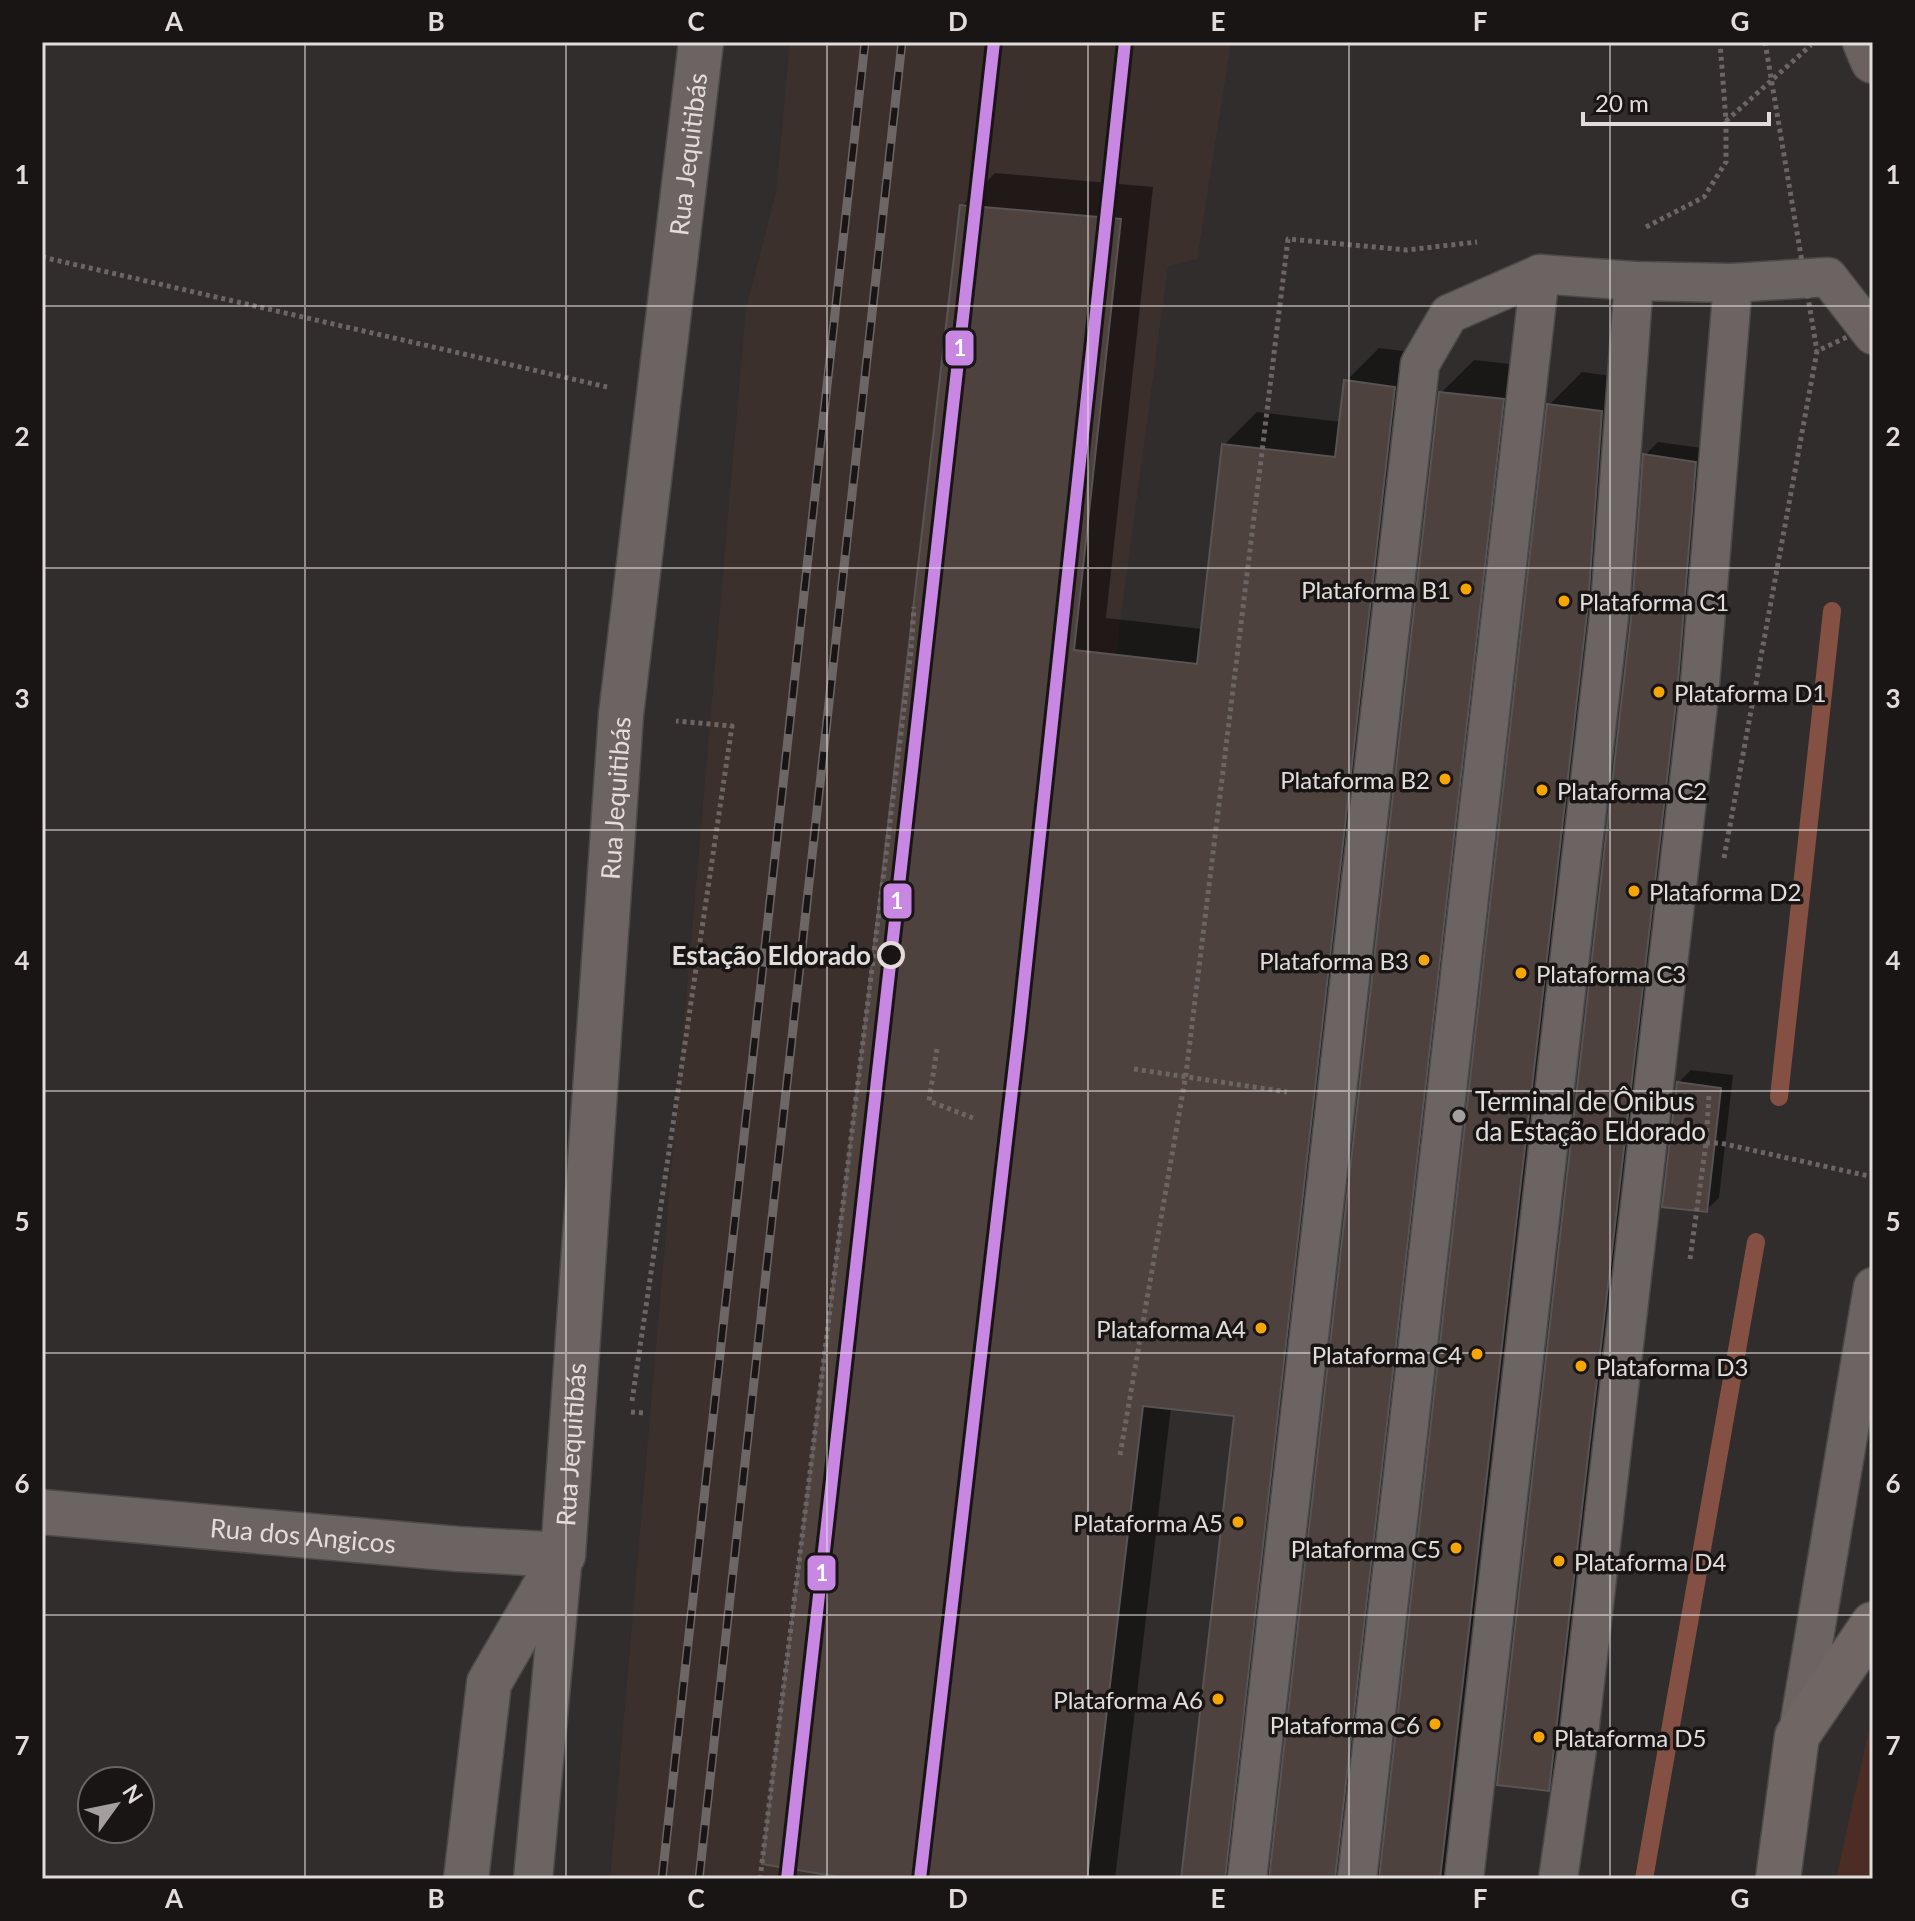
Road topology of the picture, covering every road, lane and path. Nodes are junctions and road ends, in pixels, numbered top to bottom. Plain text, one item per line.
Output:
1 (701, 42) edge
2 (1720, 42) edge
3 (1765, 42) edge
4 (1815, 42) edge
5 (1865, 42) edge
6 (1873, 61) edge
7 (42, 257) edge
8 (1540, 274) junction
9 (1634, 281) junction
10 (1733, 283) junction
11 (1873, 325) edge
12 (1873, 335) edge
13 (1817, 351) junction
14 (658, 399) junction
15 (914, 607) dead end
16 (621, 715) junction
17 (1724, 858) dead end
18 (937, 1049) dead end
19 (1134, 1069) dead end
20 (973, 1118) dead end
21 (1873, 1287) edge
22 (644, 1413) dead end
23 (1120, 1455) dead end
24 (42, 1512) edge
25 (563, 1555) junction
26 (1873, 1624) edge
27 (1797, 1736) junction
28 (466, 1879) edge
29 (533, 1879) edge
30 (760, 1879) edge
31 (1247, 1879) edge
32 (1357, 1879) edge
33 (1464, 1879) edge
34 (1558, 1879) edge
35 (1778, 1879) edge

1 - 14 street, Rua Jequitibás
2 - 4 path
3 - 13 path, bridge
5 - 6 highway
7 - 14 path
8 - 9 lane
8 - 31 lane
8 - 32 lane
9 - 10 lane
9 - 33 lane
10 - 12 lane
10 - 34 lane
11 - 13 path, bridge
13 - 17 path, bridge
14 - 16 street, Rua Jequitibás
15 - 30 path
16 - 22 path
16 - 25 street, Rua Jequitibás
18 - 20 path
19 - 23 path
21 - 27 lane
24 - 25 street, Rua dos Angicos
25 - 28 street, Rua Jequitibás
25 - 29 lane, Rua Jequitibás
26 - 27 main road
27 - 35 main road

